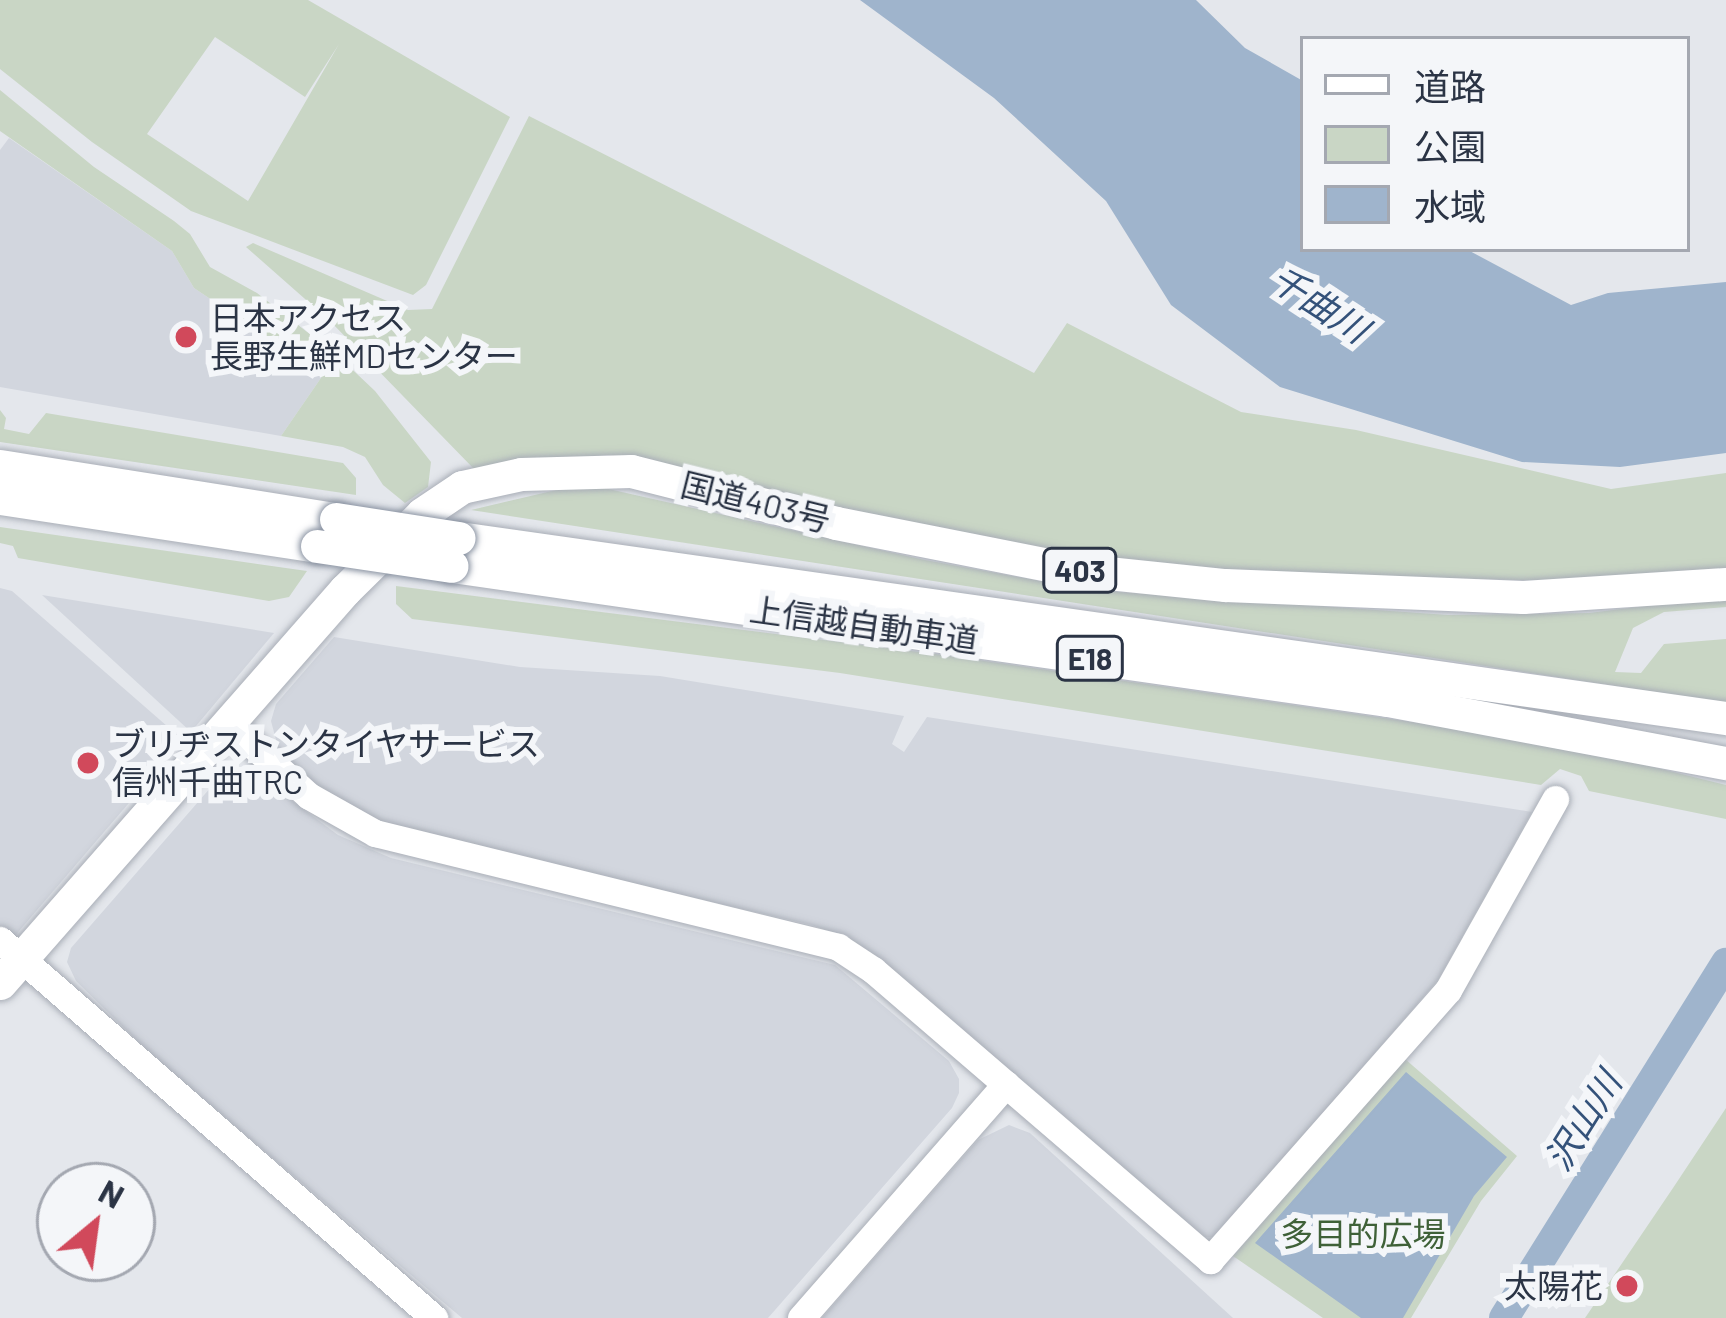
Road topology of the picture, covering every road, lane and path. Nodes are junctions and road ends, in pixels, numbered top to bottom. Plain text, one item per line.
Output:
1 (2, 475) edge
2 (455, 552) junction
3 (1726, 584) edge
4 (1726, 718) edge
5 (227, 722) junction
6 (1726, 763) edge
7 (1555, 800) dead end
8 (7, 960) edge
9 (1006, 1084) junction
10 (434, 1318) edge
11 (801, 1318) edge

1 - 2 highway, 上信越自動車道 / E18, bridge
2 - 4 highway, 上信越自動車道 / E18
2 - 6 highway, 上信越自動車道 / E18
3 - 5 highway, 国道403号 / 403
5 - 8 highway, 国道403号 / 403
5 - 9 street
7 - 9 street
8 - 10 street
9 - 11 street

